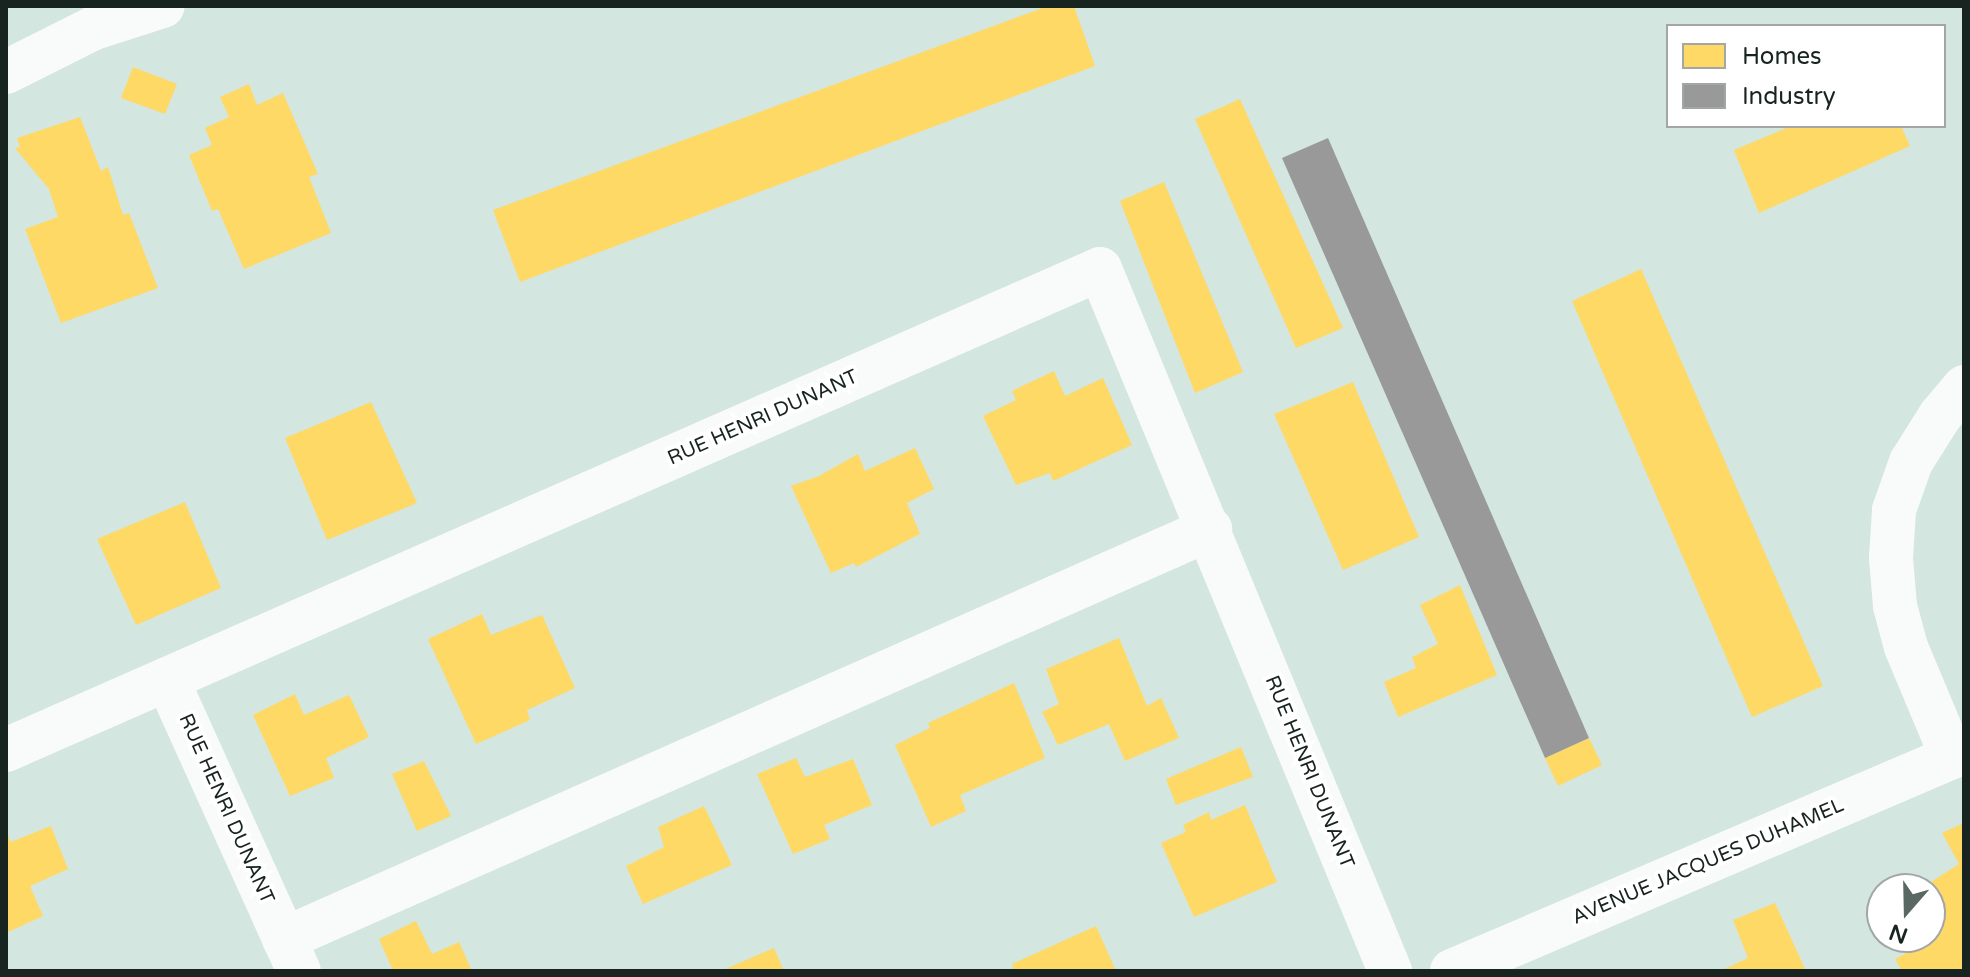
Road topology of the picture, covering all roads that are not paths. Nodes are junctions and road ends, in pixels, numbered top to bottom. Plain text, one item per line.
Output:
1 (163, 6) edge
2 (6, 72) edge
3 (1964, 387) edge
4 (1210, 529) junction
5 (167, 679) junction
6 (6, 750) edge
7 (1958, 754) edge
8 (291, 955) edge
9 (1390, 971) edge
10 (1452, 971) edge

1 - 2 street
3 - 7 street
4 - 5 street, RUE HENRI DUNANT
4 - 8 street, RUE HENRI DUNANT
4 - 9 street, RUE HENRI DUNANT
5 - 6 street, RUE HENRI DUNANT
5 - 8 street, RUE HENRI DUNANT
7 - 10 street, AVENUE JACQUES DUHAMEL

